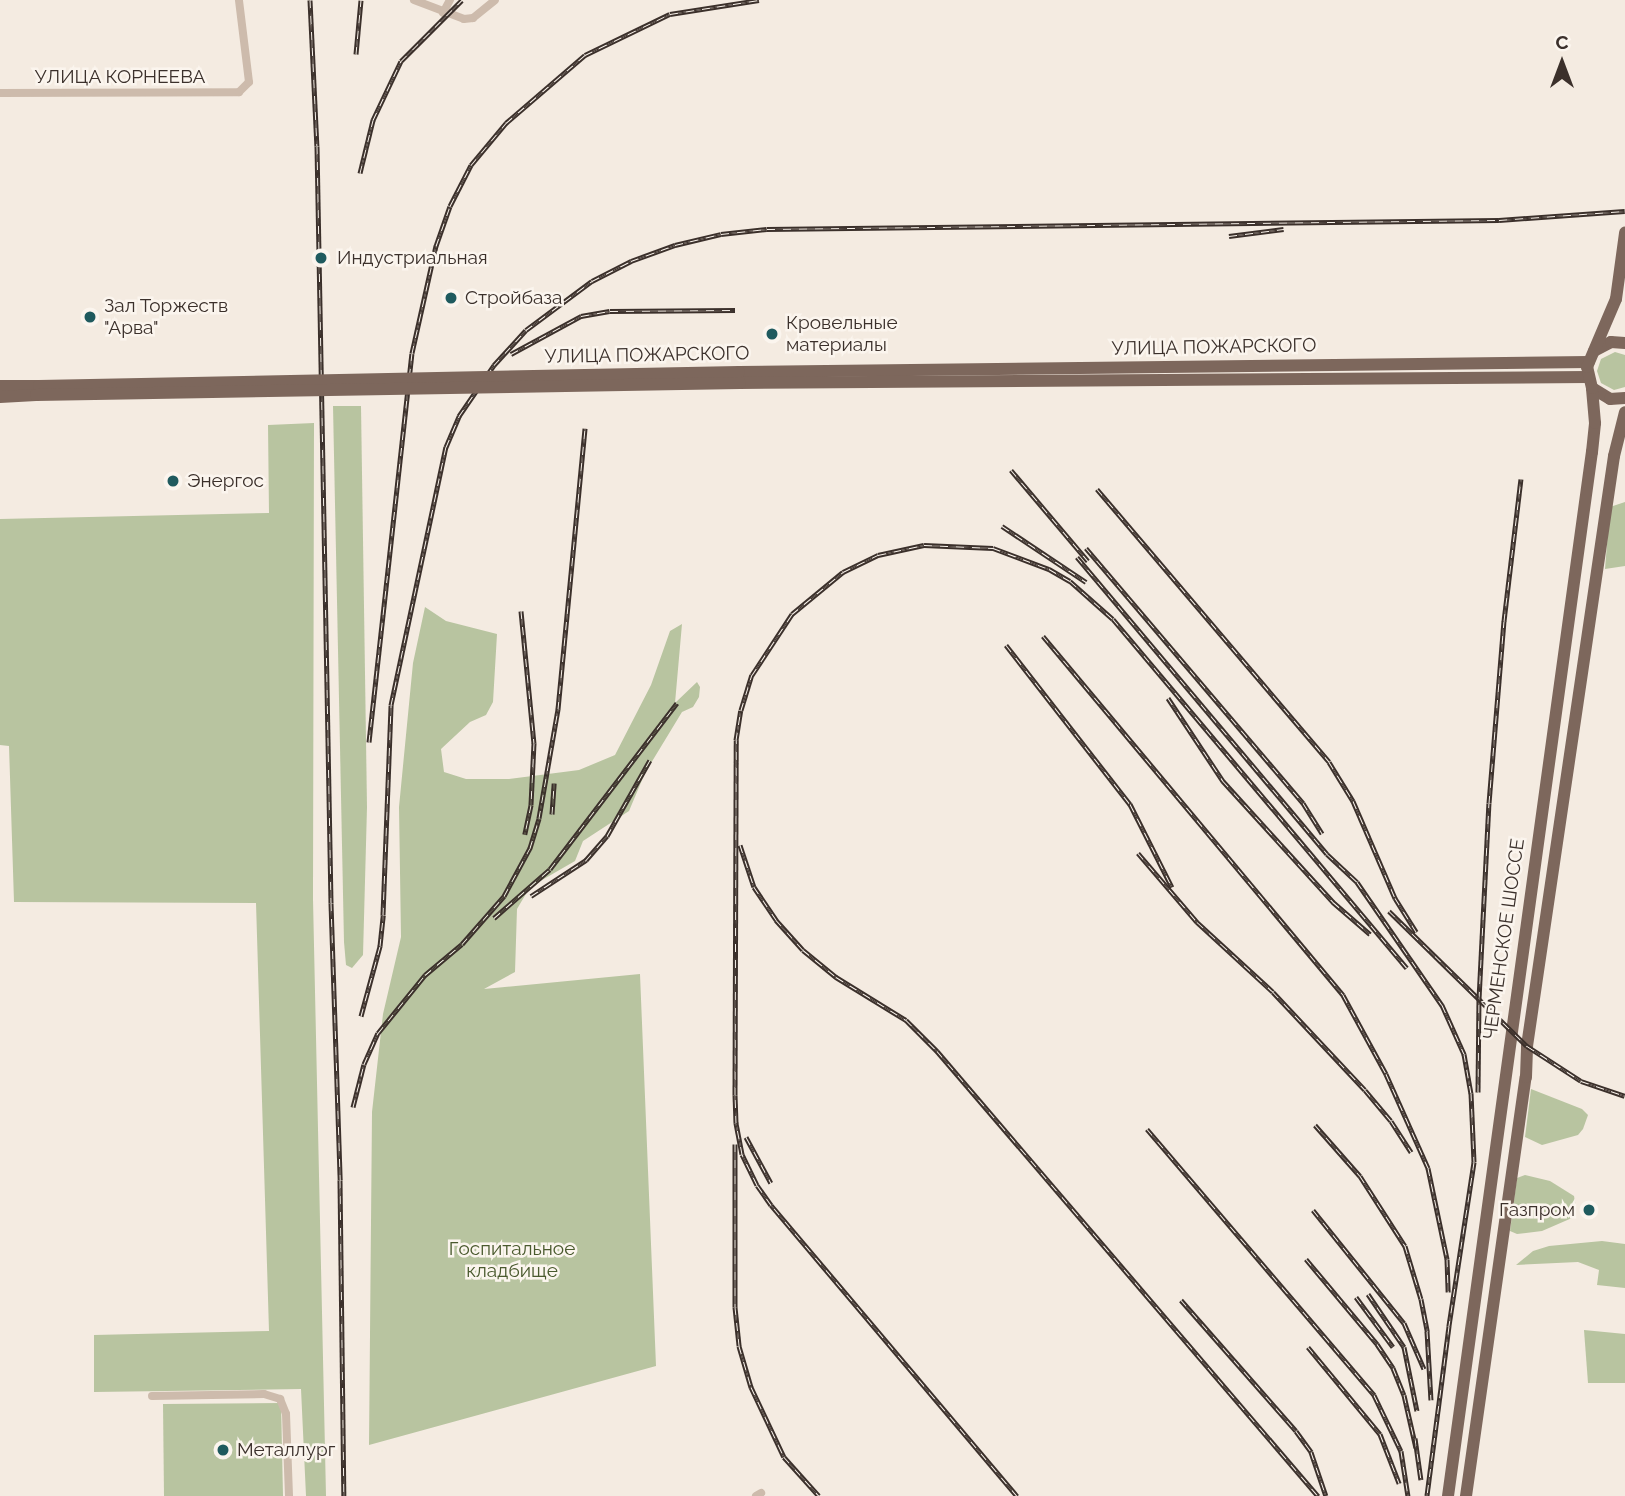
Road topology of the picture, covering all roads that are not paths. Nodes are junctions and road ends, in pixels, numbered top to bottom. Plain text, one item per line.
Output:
1 (239, 0) edge
2 (414, 0) edge
3 (450, 0) edge
4 (495, 0) edge
5 (443, 13) junction
6 (0, 93) edge
7 (1625, 233) edge
8 (1625, 343) edge
9 (1590, 358) junction
10 (739, 377) junction
11 (1590, 383) junction
12 (0, 387) edge
13 (38, 391) junction
14 (0, 397) edge
15 (1625, 398) edge
16 (1625, 412) edge
17 (152, 1396) dead end
18 (289, 1496) edge
19 (1448, 1496) edge
20 (1466, 1496) edge

1 - 6 street, УЛИЦА КОРНЕЕВА
2 - 5 street
3 - 5 street
4 - 5 street
7 - 9 main road, ЧЕРМЕНСКОЕ ШОССЕ
8 - 9 main road
9 - 10 main road, УЛИЦА ПОЖАРСКОГО
9 - 11 main road, ЧЕРМЕНСКОЕ ШОССЕ
10 - 11 main road, УЛИЦА ПОЖАРСКОГО
10 - 13 main road, УЛИЦА ПОЖАРСКОГО, bridge
11 - 15 main road
11 - 19 main road, ЧЕРМЕНСКОЕ ШОССЕ
12 - 13 main road, УЛИЦА ПОЖАРСКОГО
13 - 14 main road, УЛИЦА ПОЖАРСКОГО
16 - 20 main road, ЧЕРМЕНСКОЕ ШОССЕ
17 - 18 street

